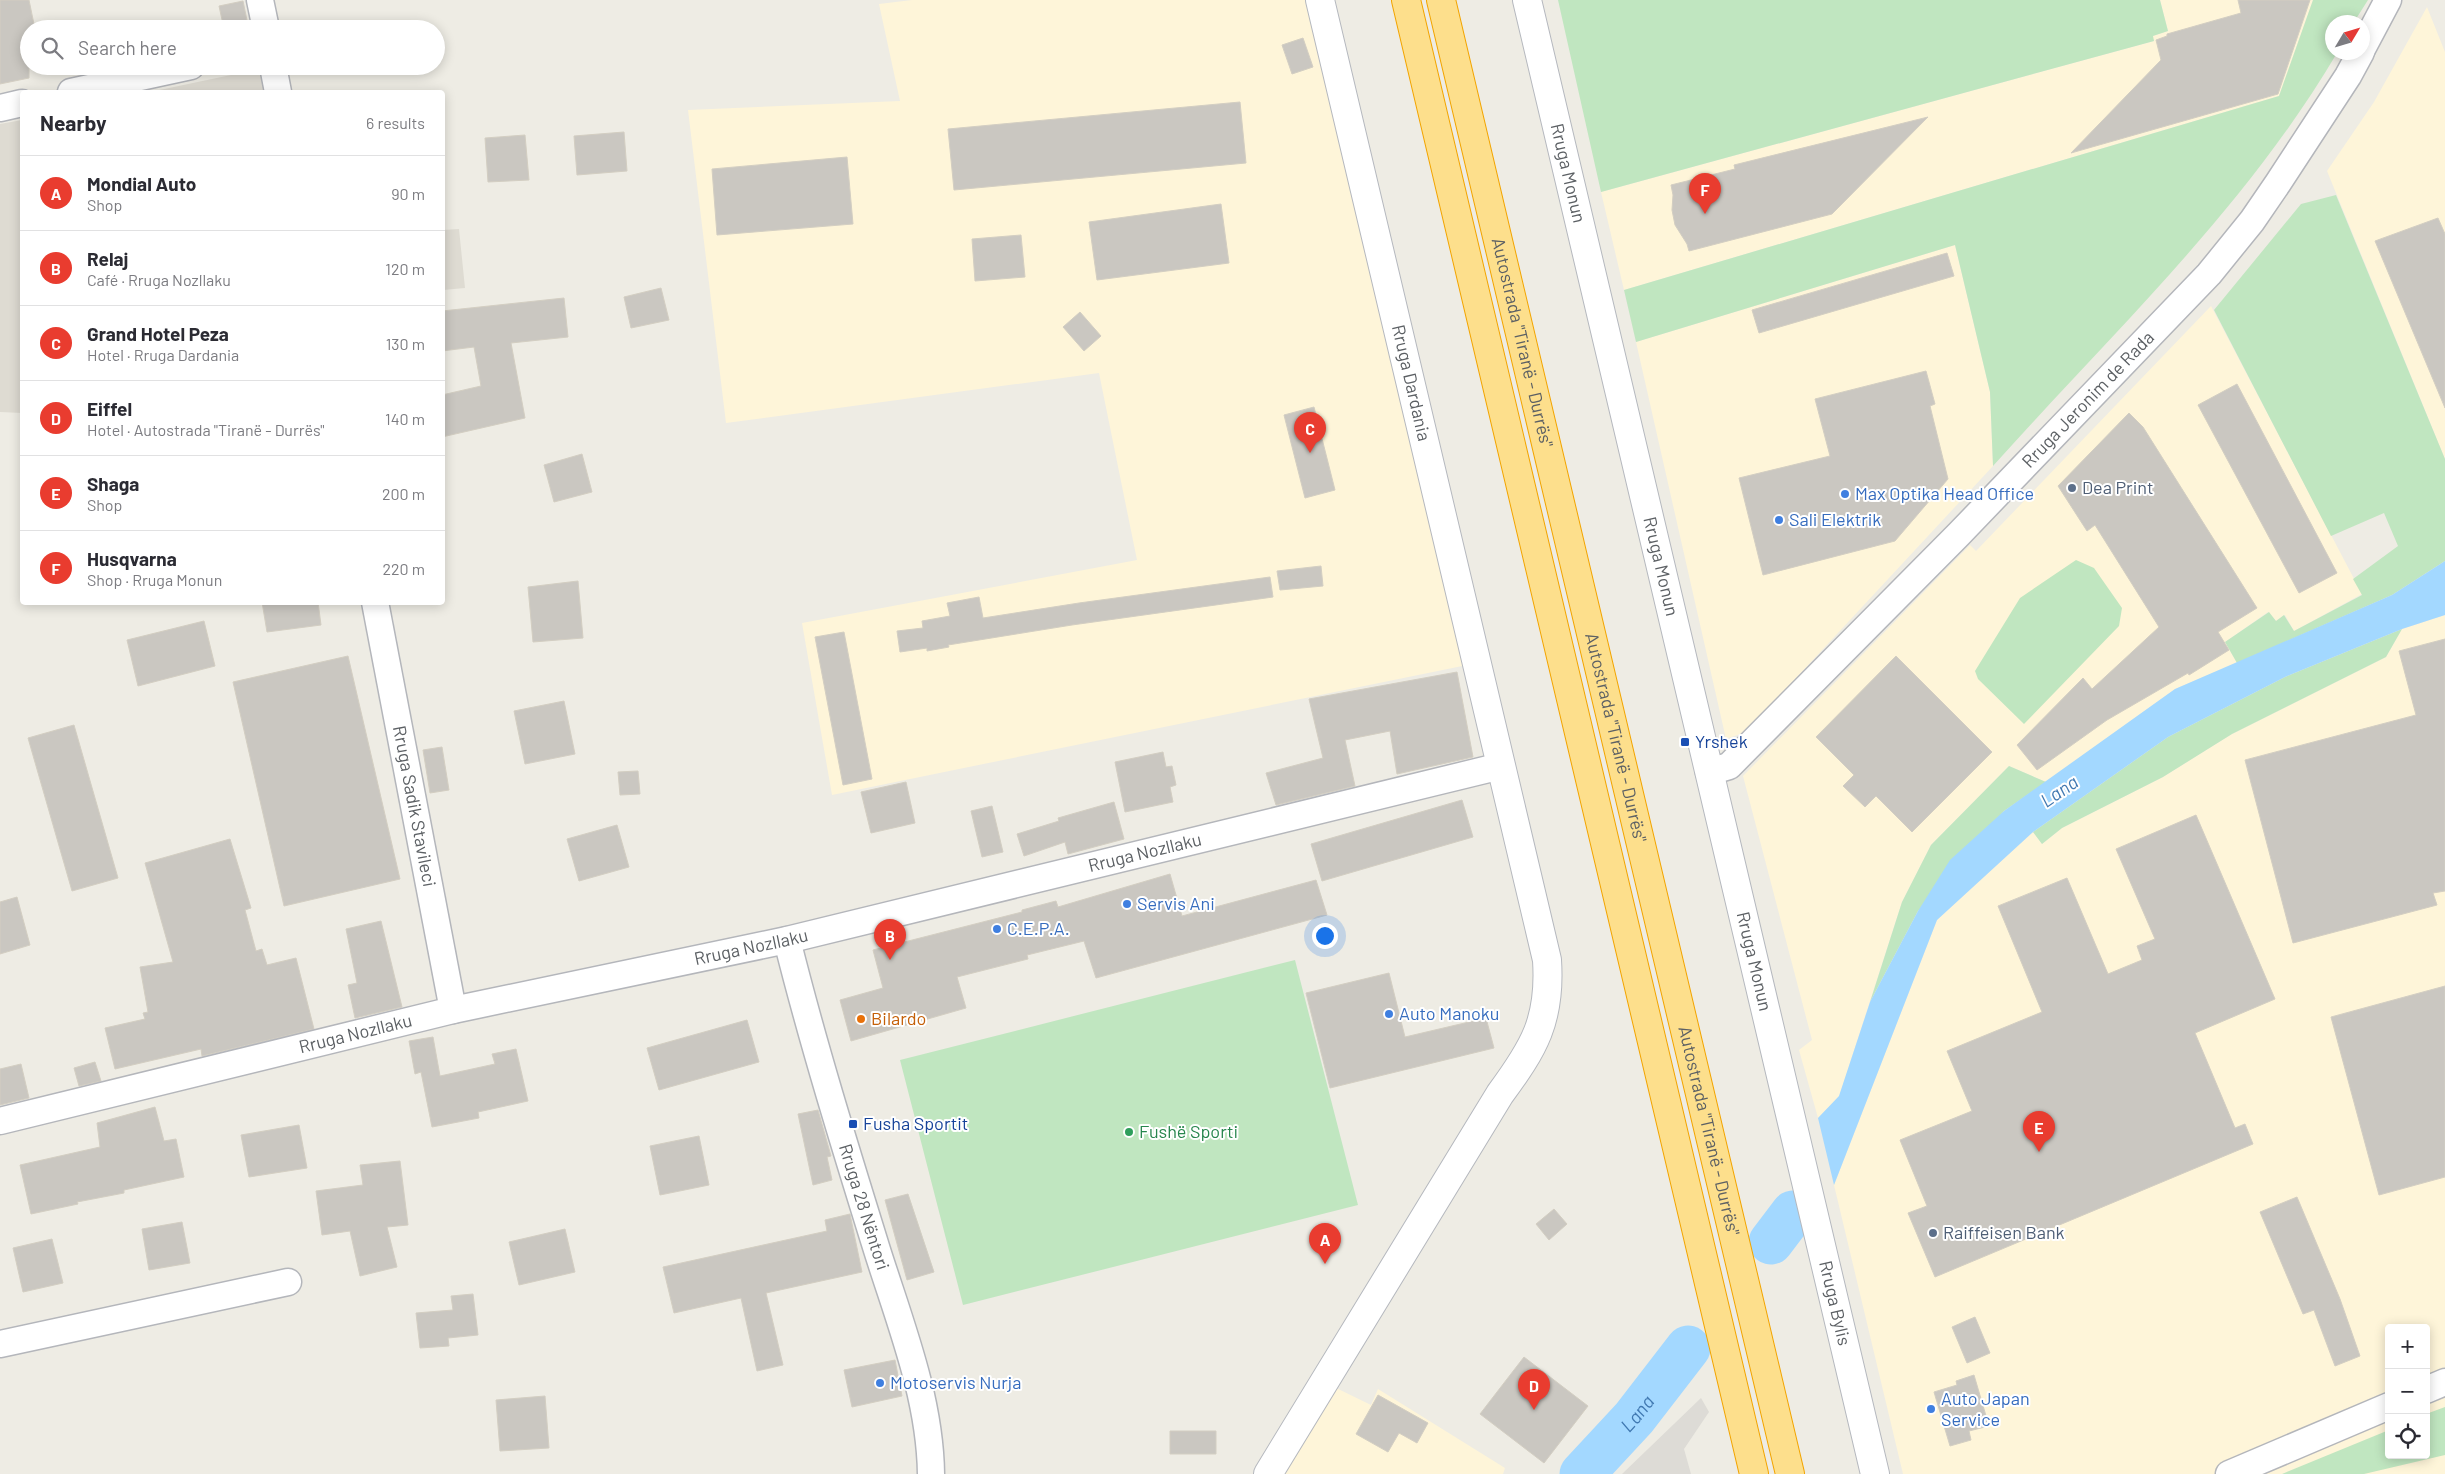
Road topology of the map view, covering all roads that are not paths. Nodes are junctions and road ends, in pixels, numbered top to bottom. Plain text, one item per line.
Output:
1 (260, 0) edge
2 (1320, 0) edge
3 (1406, 0) edge
4 (1441, 0) edge
5 (1527, 0) edge
6 (2388, 0) edge
7 (264, 20) edge
8 (2370, 34) edge
9 (2356, 60) edge
10 (149, 75) edge
11 (275, 75) edge
12 (80, 90) edge
13 (278, 90) edge
14 (20, 103) edge
15 (0, 108) edge
16 (376, 605) edge
17 (1501, 766) junction
18 (1709, 772) junction
19 (787, 940) junction
20 (453, 1010) junction
21 (0, 1121) edge
22 (1794, 1133) joint
23 (288, 1282) dead end
24 (0, 1344) edge
25 (2445, 1382) edge
26 (2430, 1388) edge
27 (2385, 1408) edge
28 (931, 1474) edge
29 (1268, 1474) edge
30 (1754, 1474) edge
31 (1790, 1474) edge
32 (1875, 1474) edge
33 (2229, 1474) edge

1 - 7 street
2 - 17 main road, Rruga Dardania
3 - 30 highway, Autostrada "Tiranë - Durrës"
4 - 31 highway, Autostrada "Tiranë - Durrës"
5 - 18 main road, Rruga Monun
6 - 8 street
9 - 18 street, Rruga Jeronim de Rada
10 - 12 street
11 - 13 street
14 - 15 street
16 - 20 street, Rruga Sadik Stavileci
17 - 19 street, Rruga Nozllaku
17 - 29 main road, Rruga Dardania
18 - 22 main road, Rruga Monun
19 - 20 street, Rruga Nozllaku
19 - 28 street, Rruga 28 Nëntori
20 - 21 street, Rruga Nozllaku
22 - 32 main road, Rruga Bylis
23 - 24 street
25 - 26 street
27 - 33 street

